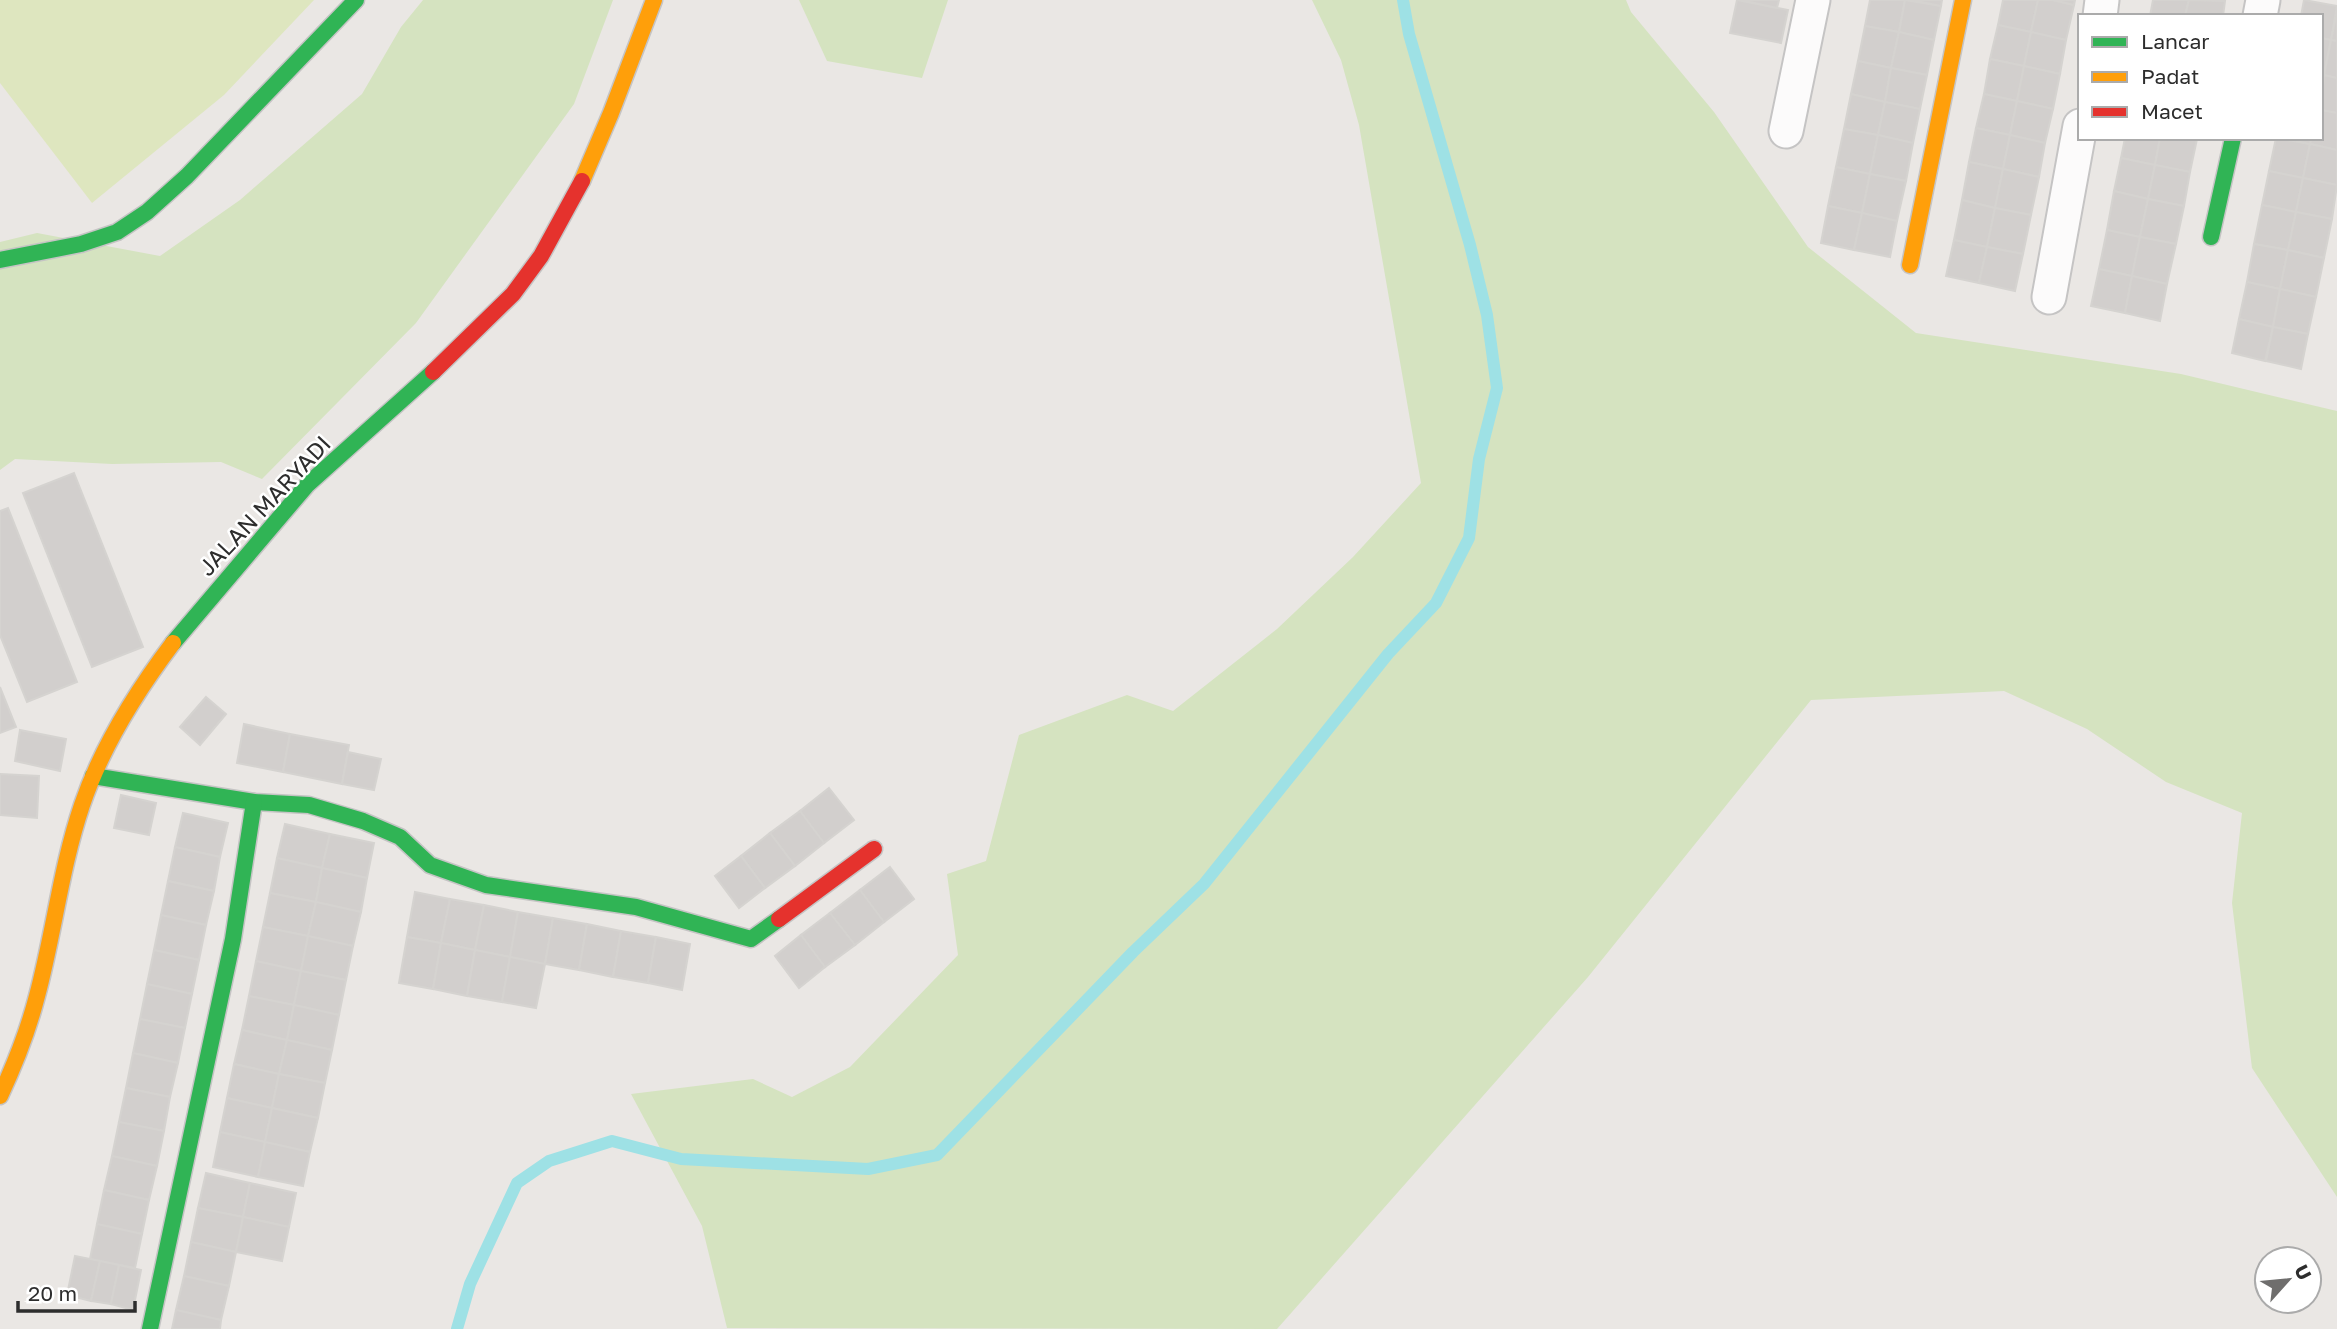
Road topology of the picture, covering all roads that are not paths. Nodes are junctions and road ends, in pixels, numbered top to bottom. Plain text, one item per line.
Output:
1 (356, 0) edge
2 (654, 0) edge
3 (1813, 0) edge
4 (1963, 0) edge
5 (1786, 131) dead end
6 (2078, 136) edge
7 (2233, 140) edge
8 (2211, 237) dead end
9 (0, 260) edge
10 (1910, 265) dead end
11 (2049, 297) dead end
12 (93, 776) junction
13 (254, 802) junction
14 (874, 849) dead end
15 (0, 1096) edge
16 (150, 1329) edge

1 - 9 street
2 - 12 street, JALAN MARYADI
3 - 5 street
4 - 10 street
6 - 11 street
7 - 8 street
12 - 13 street
12 - 15 street, JALAN MARYADI
13 - 14 street
13 - 16 street

